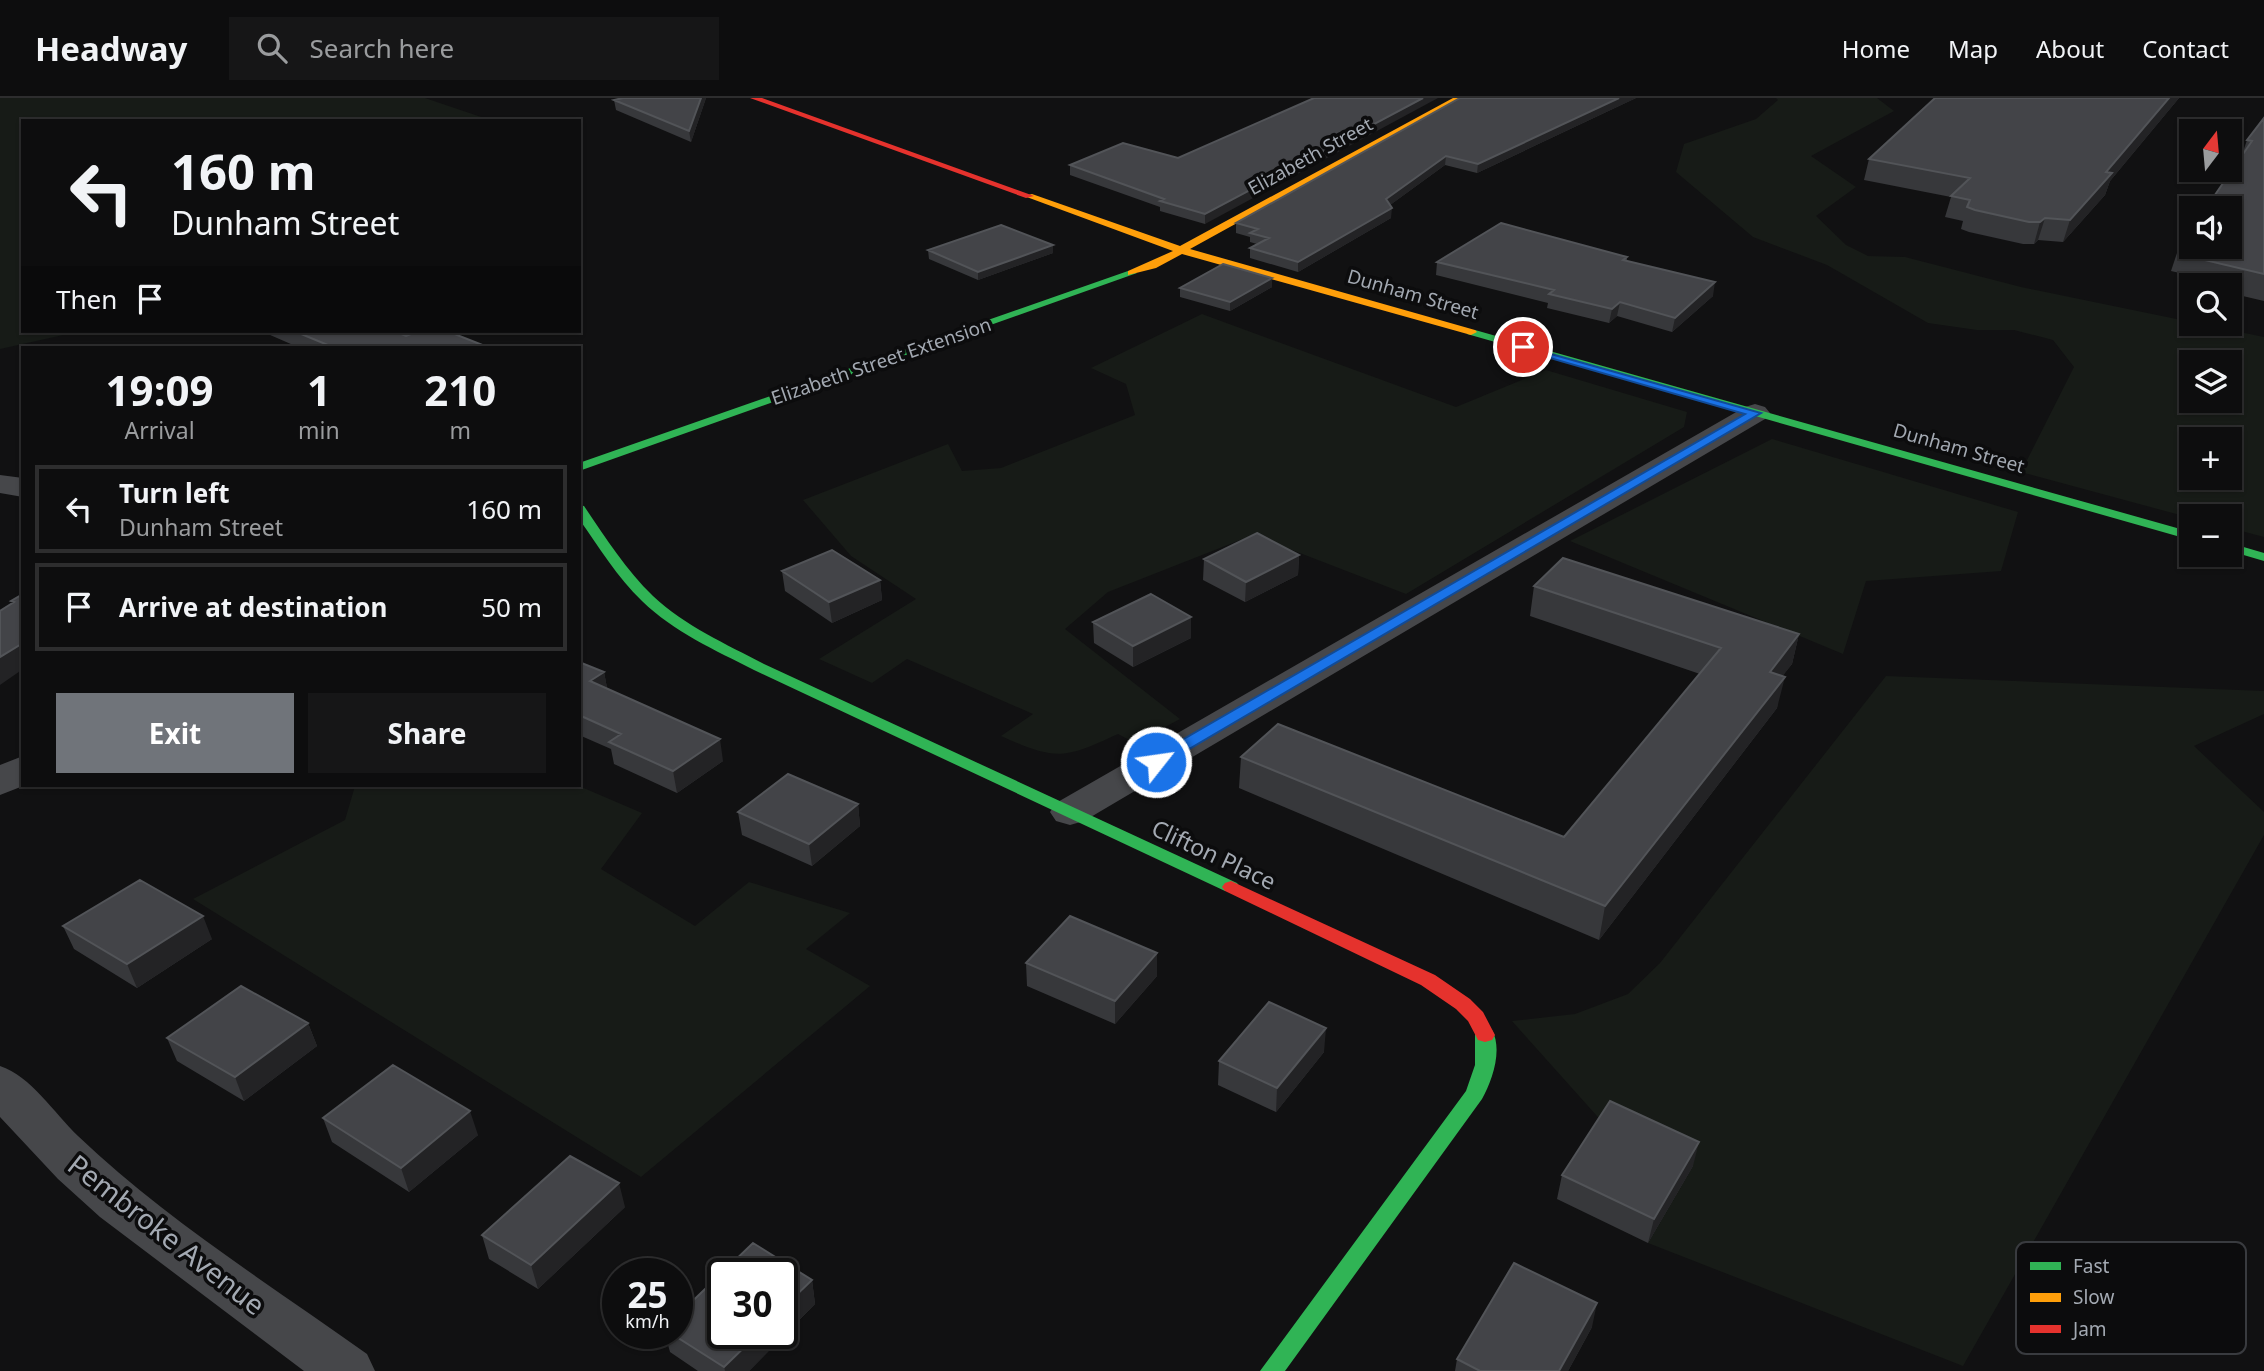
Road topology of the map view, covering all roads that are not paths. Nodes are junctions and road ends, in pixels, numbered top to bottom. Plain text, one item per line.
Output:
1 (754, 98) edge
2 (1459, 98) edge
3 (1181, 250) junction
4 (1755, 413) junction
5 (581, 466) edge
6 (0, 484) edge
7 (21, 488) edge
8 (581, 512) edge
9 (2179, 533) edge
10 (2242, 551) edge
11 (2264, 557) edge
12 (21, 769) edge
13 (0, 783) edge
14 (1070, 812) junction
15 (0, 1084) edge
16 (348, 1371) edge
17 (1272, 1371) edge

1 - 3 street, Dunham Street
2 - 3 street, Elizabeth Street
3 - 4 street, Dunham Street
3 - 5 street, Elizabeth Street Extension
4 - 9 street, Dunham Street
4 - 14 street
6 - 7 street
8 - 14 street, Clifton Place
10 - 11 street
12 - 13 street
14 - 17 street, Clifton Place
15 - 16 street, Pembroke Avenue

